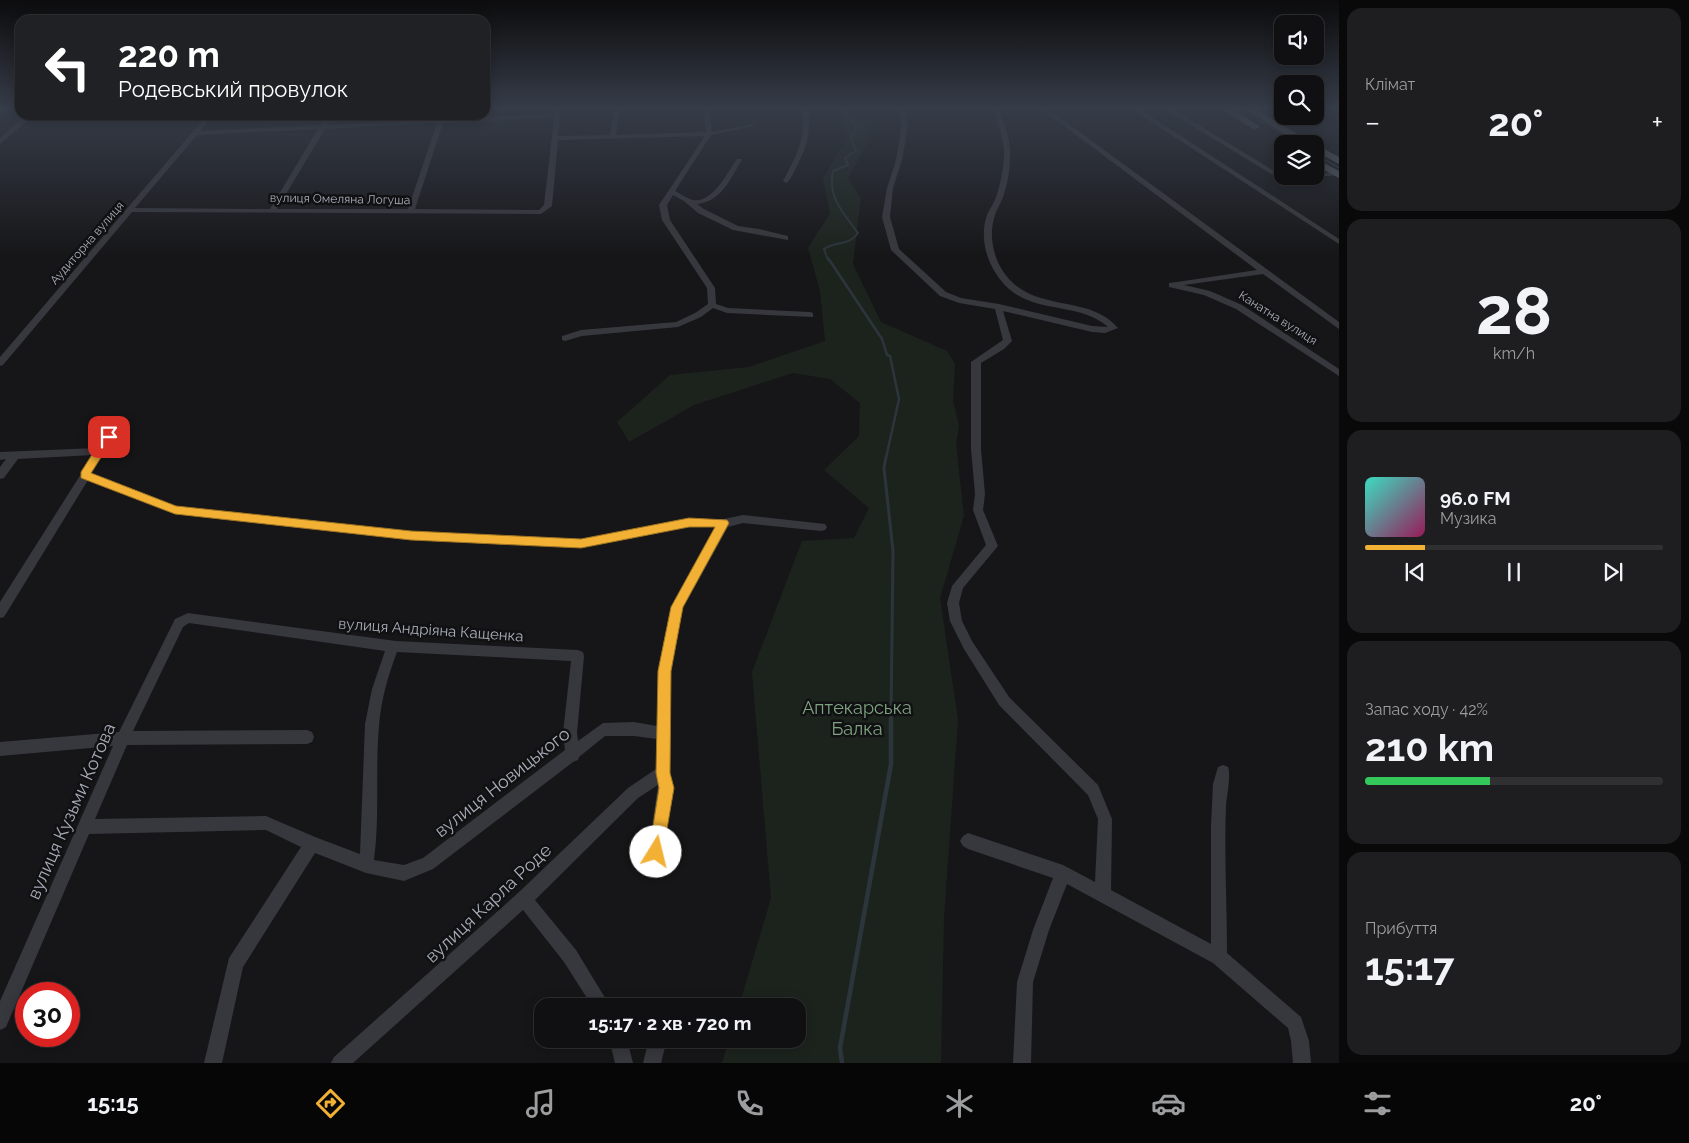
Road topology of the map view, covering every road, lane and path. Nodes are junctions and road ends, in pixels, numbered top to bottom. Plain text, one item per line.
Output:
1 (174, 158) edge
2 (304, 158) edge
3 (429, 158) edge
4 (552, 158) edge
5 (694, 158) edge
6 (798, 158) edge
7 (898, 158) edge
8 (1007, 158) edge
9 (1110, 158) edge
10 (1209, 158) edge
11 (1248, 158) edge
12 (739, 160) dead end
13 (1324, 166) edge
14 (1338, 175) edge
15 (786, 181) dead end
16 (671, 192) junction
17 (691, 202) junction
18 (273, 209) junction
19 (130, 210) junction
20 (411, 211) junction
21 (786, 238) dead end
22 (1339, 242) edge
23 (1264, 271) junction
24 (712, 305) junction
25 (999, 307) junction
26 (810, 315) dead end
27 (1339, 326) edge
28 (565, 338) dead end
29 (0, 363) edge
30 (1339, 373) edge
31 (109, 437) dead end
32 (100, 452) junction
33 (15, 455) junction
34 (0, 456) edge
35 (0, 475) edge
36 (85, 475) junction
37 (724, 523) junction
38 (821, 527) dead end
39 (0, 613) edge
40 (183, 620) joint
41 (393, 645) junction
42 (664, 734) junction
43 (307, 737) dead end
44 (123, 738) junction
45 (0, 749) edge
46 (573, 755) junction
47 (1223, 772) dead end
48 (663, 773) junction
49 (84, 827) junction
50 (968, 841) dead end
51 (312, 844) junction
52 (366, 865) junction
53 (654, 868) dead end
54 (1063, 873) junction
55 (1103, 894) junction
56 (524, 899) junction
57 (1219, 958) junction
58 (597, 998) edge
59 (0, 1021) edge
60 (620, 1048) edge
61 (656, 1048) edge
62 (213, 1063) edge
63 (340, 1063) edge
64 (624, 1063) edge
65 (652, 1063) edge
66 (1022, 1063) edge
67 (1302, 1063) edge

1 - 19 street, Аудиторна вулиця
2 - 18 street
3 - 20 street
4 - 20 street, вулиця Омеляна Логуша
5 - 16 street
6 - 15 street
7 - 25 street
8 - 25 street
9 - 23 street
10 - 22 street
11 - 14 street
12 - 17 street
13 - 14 main road
16 - 17 street
16 - 24 street
17 - 21 street
18 - 19 street, вулиця Омеляна Логуша
18 - 20 street, вулиця Омеляна Логуша
19 - 29 street, Аудиторна вулиця
23 - 27 street
23 - 30 street, Канатна вулиця
24 - 26 street
24 - 28 street
25 - 55 street
31 - 32 street
32 - 33 street
32 - 36 street
33 - 34 street
33 - 35 street
36 - 37 street
36 - 39 street
37 - 38 street
37 - 42 street
40 - 41 street, вулиця Андріяна Кащенка
40 - 44 street, вулиця Кузьми Котова
41 - 46 street, вулиця Андріяна Кащенка
41 - 52 street
42 - 46 street, вулиця Новицького
42 - 48 street
43 - 44 street
44 - 45 street
44 - 49 street, вулиця Кузьми Котова
46 - 52 street, вулиця Новицького
47 - 57 street
48 - 53 street
48 - 56 street, вулиця Карла Роде
49 - 51 street, вулиця Новицького
49 - 59 street, вулиця Кузьми Котова
50 - 54 street
51 - 52 street, вулиця Новицького
51 - 62 street
54 - 55 street
54 - 66 street
55 - 57 street
56 - 58 street
56 - 63 street, вулиця Карла Роде
57 - 67 street
60 - 64 street
61 - 65 street

